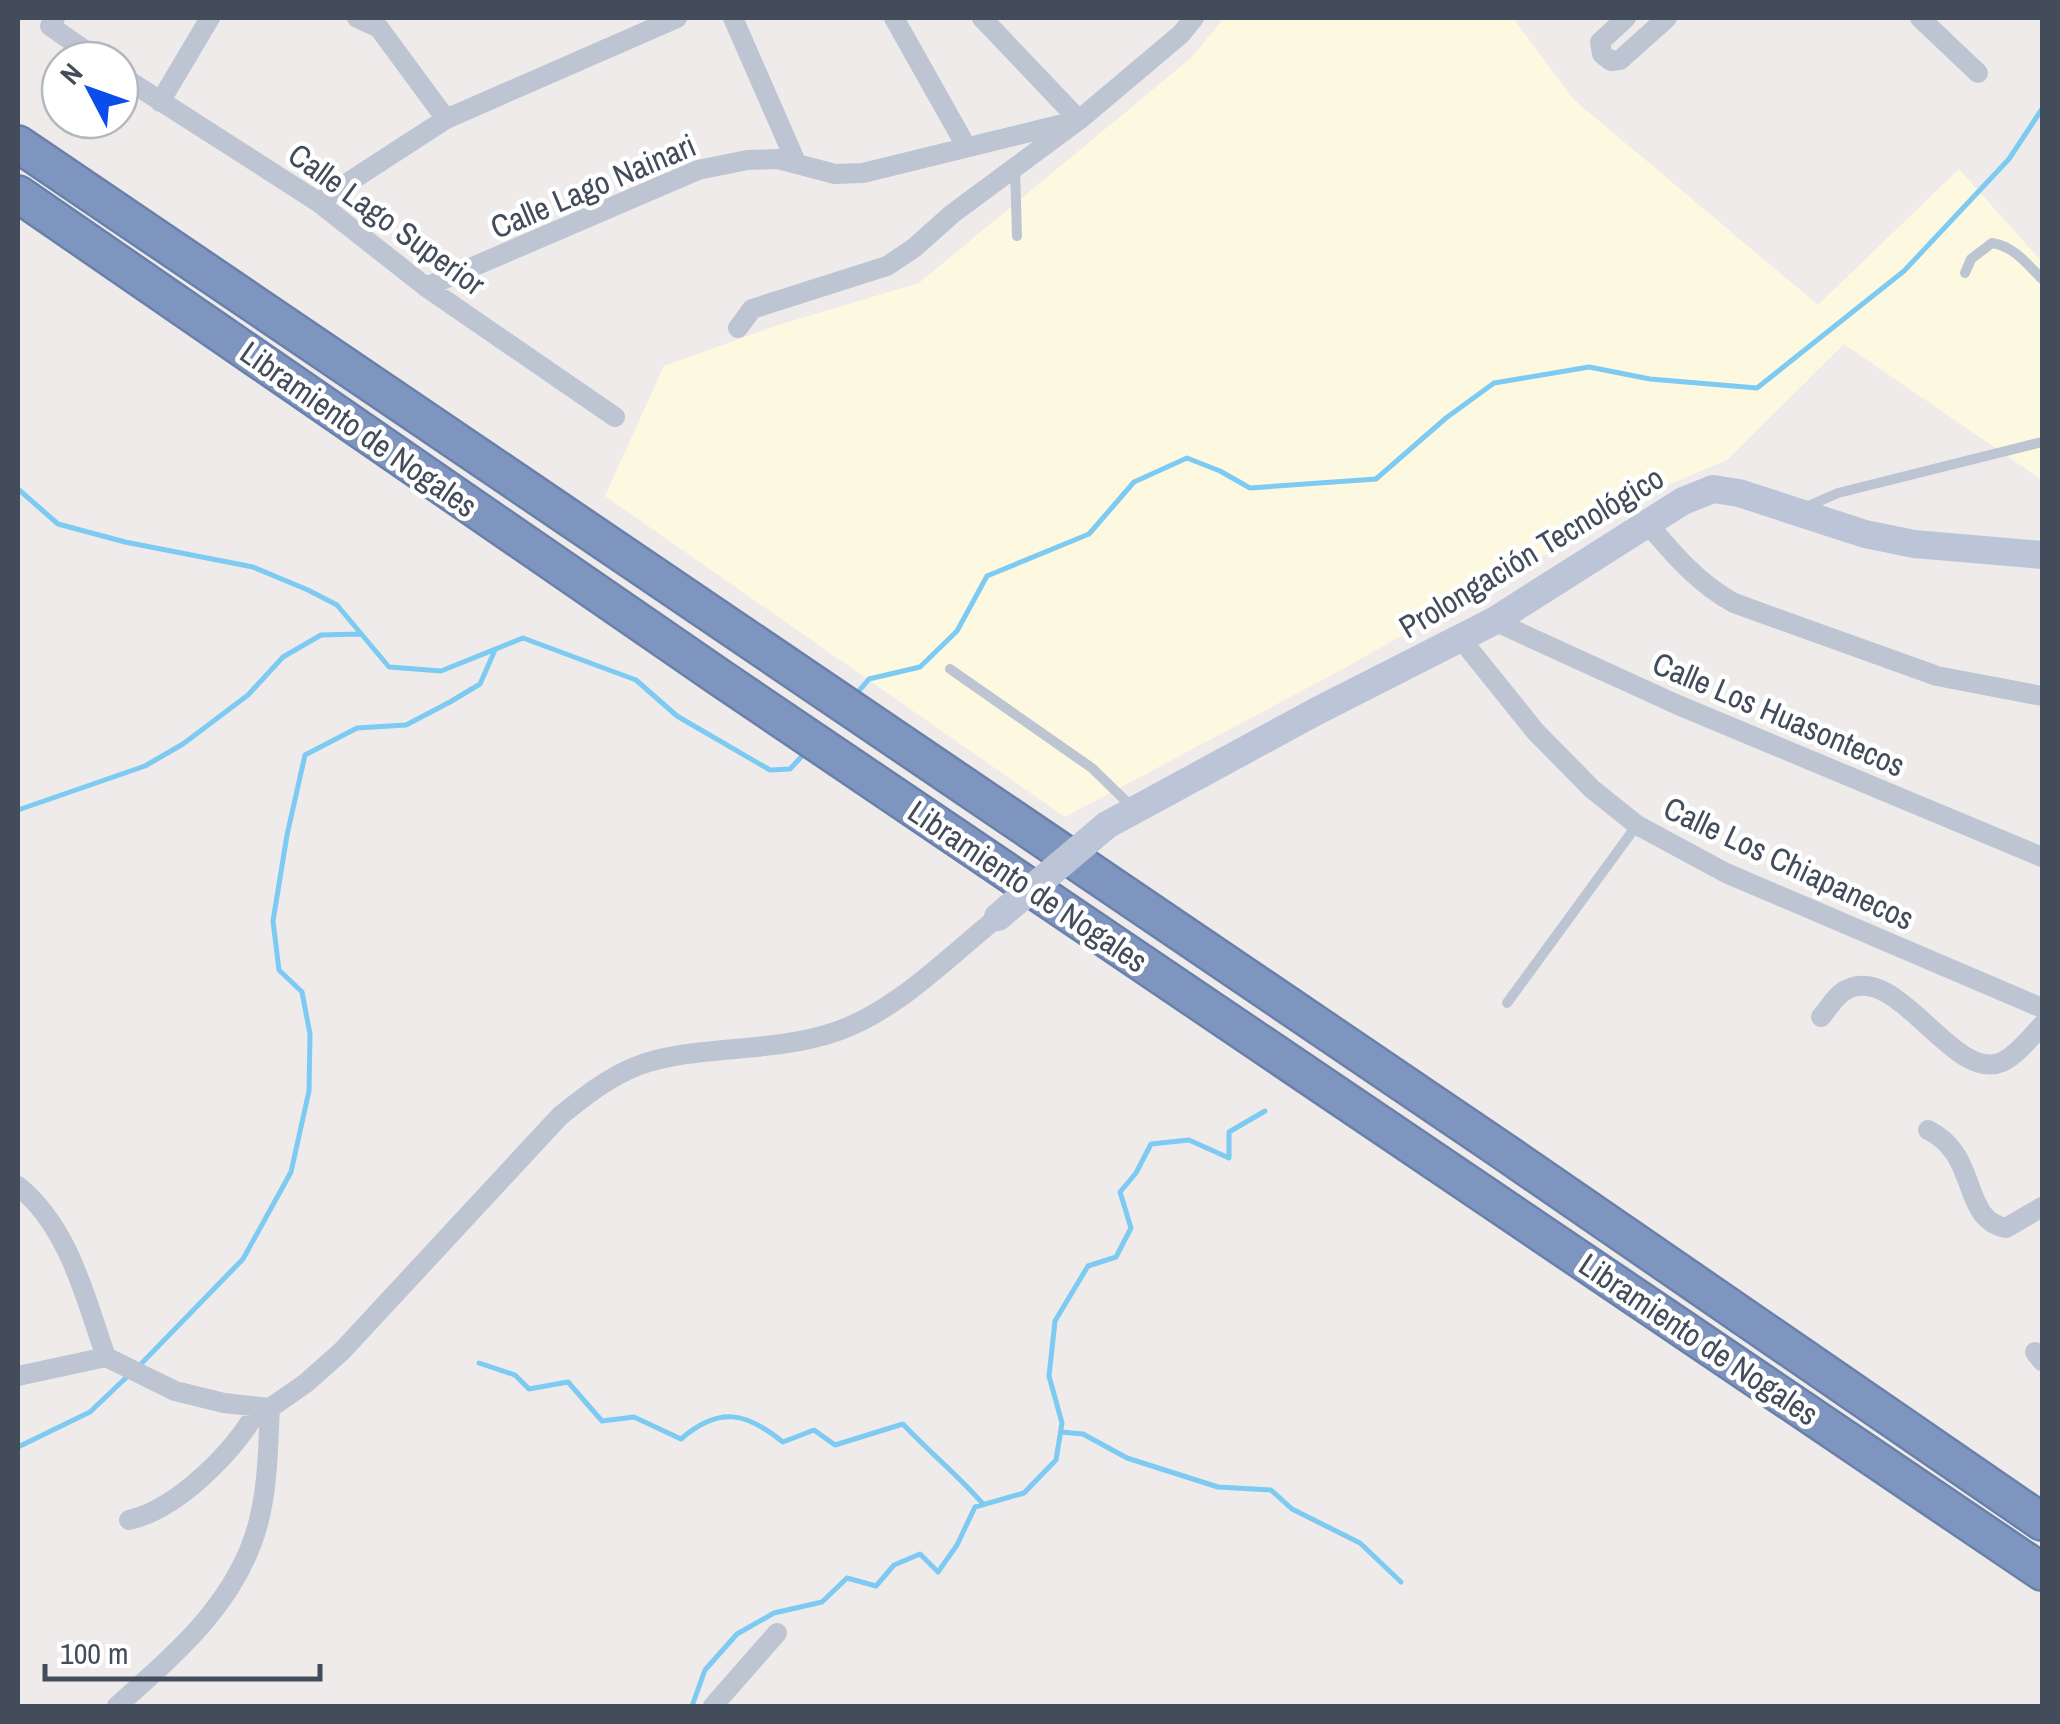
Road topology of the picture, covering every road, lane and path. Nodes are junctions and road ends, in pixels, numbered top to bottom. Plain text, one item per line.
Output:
1 (210, 18) edge
2 (357, 18) edge
3 (677, 18) edge
4 (733, 18) edge
5 (894, 18) edge
6 (982, 18) edge
7 (1194, 18) edge
8 (1593, 18) edge
9 (1626, 18) edge
10 (1667, 18) edge
11 (1920, 18) edge
12 (53, 22) edge
13 (380, 23) edge
14 (1606, 35) junction
15 (75, 40) edge
16 (1978, 73) dead end
17 (140, 88) edge
18 (160, 102) junction
19 (446, 119) junction
20 (1079, 120) junction
21 (18, 144) edge
22 (966, 146) junction
23 (796, 162) junction
24 (1015, 167) junction
25 (18, 194) edge
26 (318, 202) junction
27 (1017, 236) dead end
28 (1965, 273) dead end
29 (2042, 279) edge
30 (426, 288) junction
31 (738, 328) dead end
32 (615, 417) dead end
33 (2042, 442) edge
34 (1796, 512) junction
35 (1648, 524) junction
36 (2042, 555) edge
37 (1494, 621) junction
38 (1462, 639) junction
39 (950, 669) dead end
40 (2042, 696) edge
41 (1134, 809) junction
42 (1637, 825) junction
43 (2042, 856) edge
44 (998, 917) joint
45 (1507, 1003) dead end
46 (2042, 1008) edge
47 (1822, 1017) dead end
48 (2042, 1026) edge
49 (1928, 1130) dead end
50 (18, 1186) edge
51 (2042, 1207) edge
52 (106, 1357) junction
53 (18, 1376) edge
54 (264, 1407) junction
55 (129, 1520) dead end
56 (2042, 1522) edge
57 (2042, 1572) edge
58 (777, 1633) dead end
59 (117, 1706) edge
60 (713, 1706) edge

1 - 18 street
2 - 13 street
3 - 19 street
4 - 23 street
5 - 22 street
6 - 20 street
7 - 20 street
8 - 14 street
9 - 14 street
10 - 14 street
11 - 16 street
12 - 15 street
13 - 19 street
17 - 18 street, Calle Lago Superior
18 - 26 street, Calle Lago Superior
19 - 26 street
20 - 22 street, Calle Lago Nainari
20 - 24 street
21 - 56 highway, Libramiento de Nogales
22 - 23 street, Calle Lago Nainari
23 - 30 street, Calle Lago Nainari
24 - 27 lane
24 - 31 street
25 - 57 highway, Libramiento de Nogales
26 - 30 street, Calle Lago Superior
28 - 29 lane
30 - 32 street, Calle Lago Superior
33 - 34 lane
34 - 35 street, Prolongación Tecnológico
34 - 36 street, Prolongación Tecnológico
35 - 37 street, Prolongación Tecnológico
35 - 40 street
37 - 38 street, Prolongación Tecnológico
37 - 43 street, Calle Los Huasontecos
38 - 41 street, Prolongación Tecnológico
38 - 42 street, Calle Los Chiapanecos
39 - 41 lane
41 - 44 street, Prolongación Tecnológico, bridge
42 - 45 lane
42 - 46 street, Calle Los Chiapanecos
44 - 54 street
47 - 48 street
49 - 51 street
50 - 52 street
52 - 53 street
52 - 54 street
54 - 55 street
54 - 59 street
58 - 60 street

